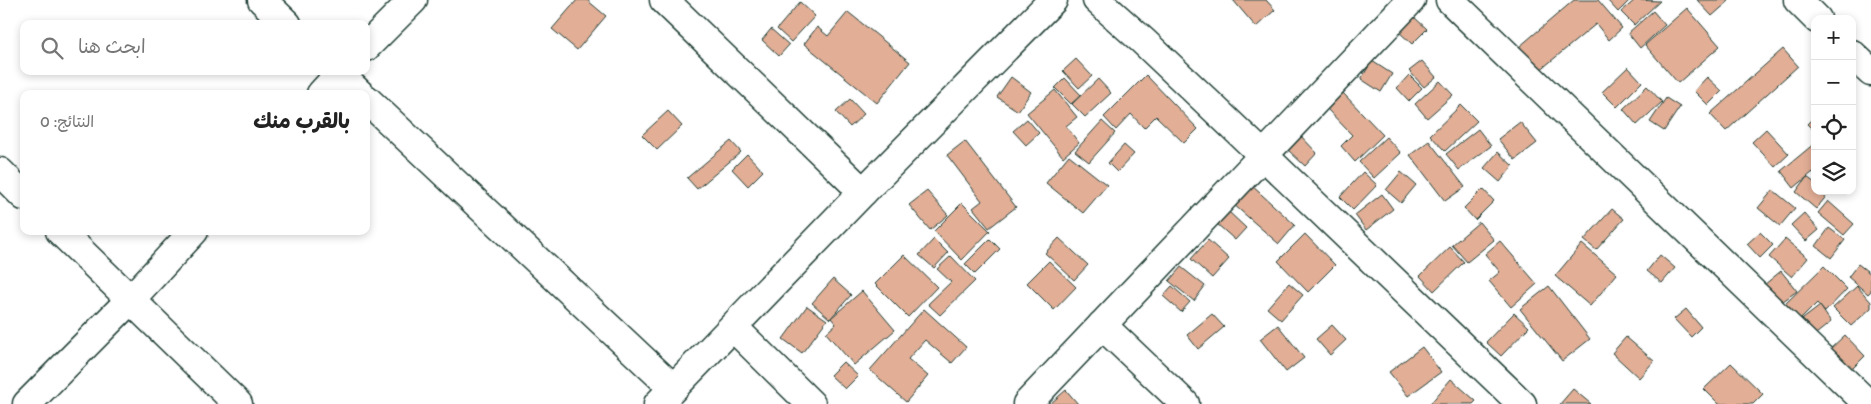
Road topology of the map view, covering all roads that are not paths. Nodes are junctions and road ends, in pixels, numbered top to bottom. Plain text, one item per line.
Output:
1 (262, 0) edge
2 (413, 0) edge
3 (664, 0) edge
4 (1052, 0) edge
5 (1097, 0) edge
6 (1411, 0) edge
7 (1450, 0) edge
8 (283, 20) edge
9 (370, 43) edge
10 (1856, 58) edge
11 (1871, 72) edge
12 (335, 78) edge
13 (354, 90) edge
14 (370, 104) edge
15 (1263, 156) junction
16 (0, 172) edge
17 (20, 192) edge
18 (863, 192) junction
19 (64, 235) edge
20 (190, 235) edge
21 (130, 300) junction
22 (1102, 325) junction
23 (733, 327) junction
24 (665, 396) edge
25 (27, 404) edge
26 (238, 404) edge
27 (812, 404) edge
28 (1027, 404) edge
29 (1185, 404) edge
30 (1522, 404) edge
31 (1868, 404) edge

1 - 8 street
2 - 9 street
3 - 18 street
4 - 18 street
5 - 15 street
6 - 15 street
7 - 31 street
10 - 11 street
12 - 13 street
14 - 24 street
15 - 22 street
15 - 30 street
16 - 17 street
18 - 23 street
19 - 21 street
20 - 21 street
21 - 25 street
21 - 26 street
22 - 28 street
22 - 29 street
23 - 24 street
23 - 27 street

